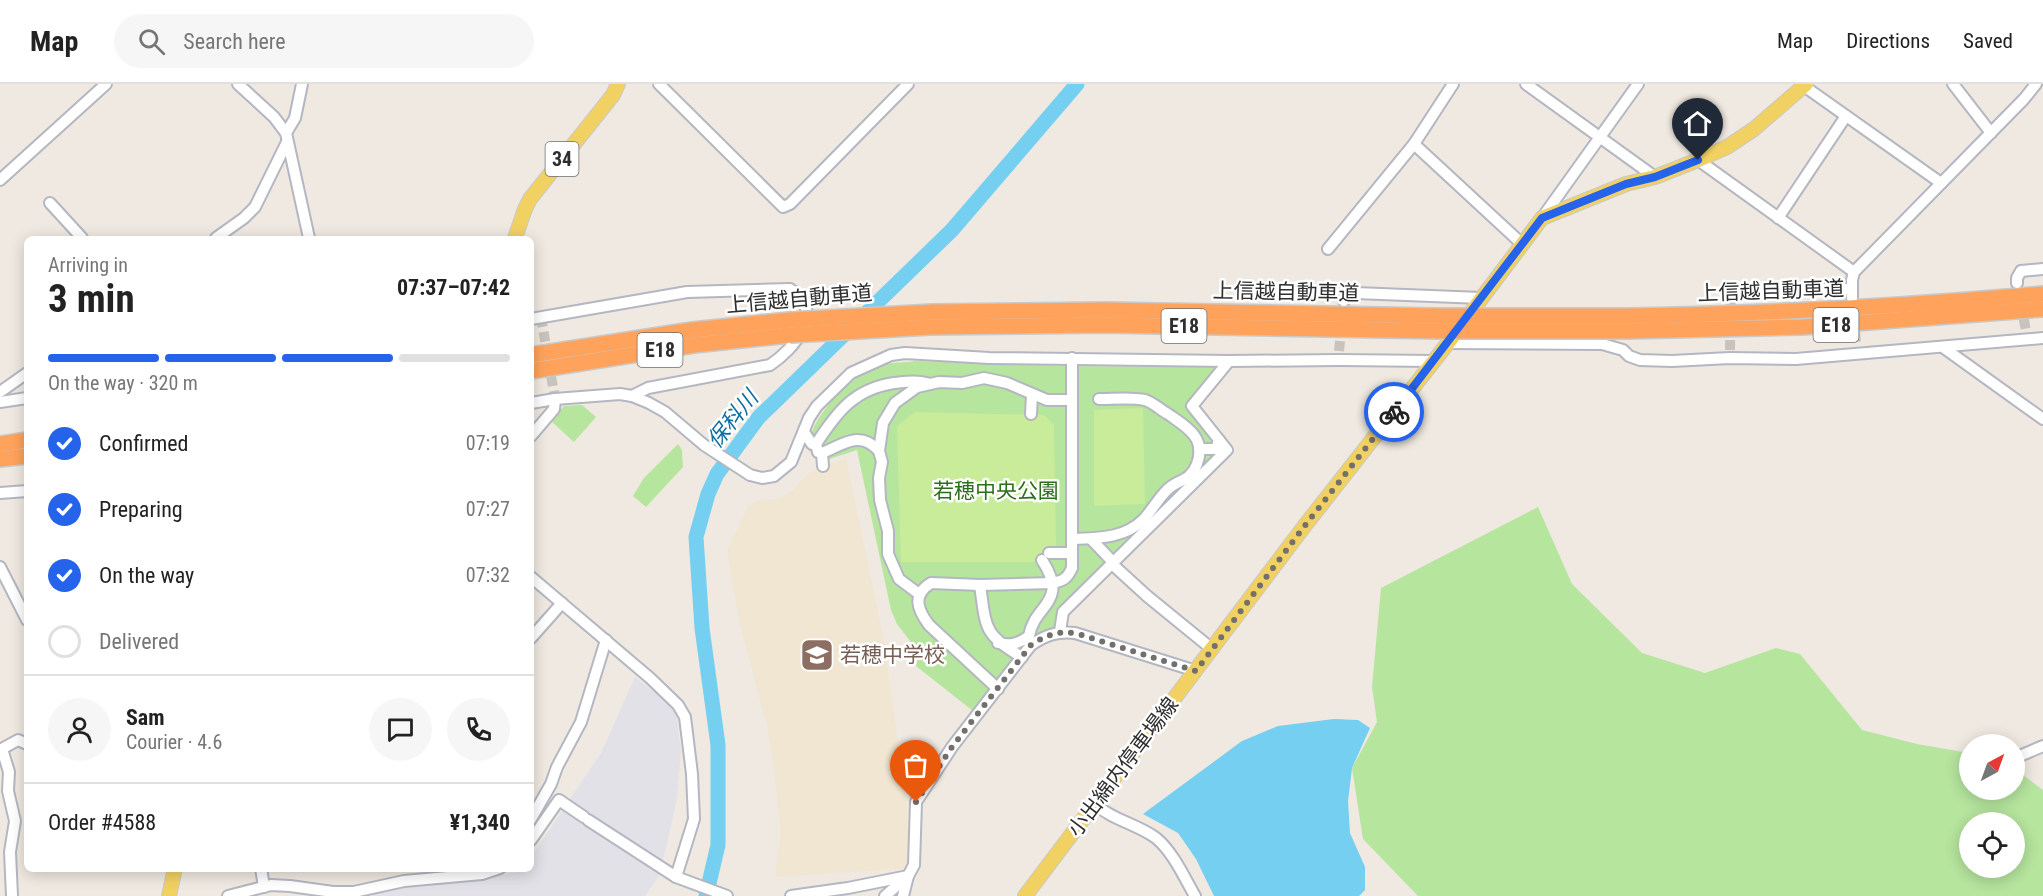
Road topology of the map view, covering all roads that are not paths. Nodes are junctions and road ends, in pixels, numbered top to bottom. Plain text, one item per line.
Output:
1 (106, 84) edge
2 (238, 84) edge
3 (302, 84) edge
4 (618, 84) edge
5 (659, 84) edge
6 (908, 84) edge
7 (1453, 84) edge
8 (1526, 84) edge
9 (1638, 84) edge
10 (1953, 84) edge
11 (2036, 84) edge
12 (1803, 85) edge
13 (1846, 116) junction
14 (1991, 133) junction
15 (287, 137) junction
16 (1601, 137) junction
17 (1414, 144) junction
18 (1698, 160) junction
19 (1655, 177) junction
20 (0, 180) edge
21 (1941, 183) junction
22 (50, 202) dead end
23 (1542, 218) junction
24 (1778, 218) junction
25 (80, 236) edge
26 (219, 236) edge
27 (309, 236) edge
28 (516, 236) edge
29 (1521, 243) junction
30 (1328, 249) dead end
31 (2043, 269) edge
32 (1854, 272) junction
33 (2017, 283) dead end
34 (1731, 294) dead end
35 (2043, 294) edge
36 (1481, 298) junction
37 (1344, 301) dead end
38 (2043, 309) edge
39 (534, 318) edge
40 (1629, 324) junction
41 (790, 327) junction
42 (1442, 330) junction
43 (2043, 338) edge
44 (1944, 348) junction
45 (534, 356) edge
46 (1072, 358) junction
47 (1229, 361) junction
48 (1434, 362) junction
49 (534, 371) edge
50 (24, 375) edge
51 (933, 384) junction
52 (0, 392) edge
53 (1032, 395) junction
54 (632, 396) junction
55 (24, 398) edge
56 (555, 399) junction
57 (1099, 399) dead end
58 (1071, 400) junction
59 (0, 402) edge
60 (534, 402) edge
61 (1031, 414) dead end
62 (2043, 419) edge
63 (534, 432) edge
64 (804, 432) junction
65 (24, 440) edge
66 (0, 444) edge
67 (819, 449) junction
68 (1199, 449) junction
69 (1218, 449) junction
70 (879, 451) junction
71 (24, 456) edge
72 (0, 459) edge
73 (823, 466) dead end
74 (24, 491) edge
75 (0, 493) edge
76 (1091, 538) junction
77 (1072, 539) junction
78 (1072, 553) junction
79 (1112, 562) junction
80 (0, 567) edge
81 (534, 580) edge
82 (1052, 583) junction
83 (980, 585) junction
84 (919, 594) junction
85 (562, 603) junction
86 (24, 614) edge
87 (1060, 631) junction
88 (534, 635) edge
89 (606, 640) junction
90 (998, 643) junction
91 (1212, 649) junction
92 (1022, 657) junction
93 (1196, 671) junction
94 (998, 689) junction
95 (24, 743) edge
96 (2043, 746) edge
97 (1, 750) edge
98 (2025, 754) edge
99 (1095, 804) junction
100 (534, 814) edge
101 (534, 836) edge
102 (175, 872) edge
103 (262, 872) edge
104 (488, 872) edge
105 (908, 876) junction
106 (676, 877) junction
107 (264, 887) junction
108 (12, 896) edge
109 (169, 896) edge
110 (228, 896) edge
111 (726, 896) edge
112 (791, 896) edge
113 (885, 896) edge
114 (903, 896) edge
115 (1025, 896) edge
116 (1195, 896) edge

1 - 20 street
2 - 15 street
3 - 15 street
4 - 28 main road, 34
5 - 6 street
7 - 17 street
8 - 16 street
9 - 16 street
10 - 14 street
11 - 14 street
12 - 13 street
12 - 18 main road, 小出綿内停車場線
13 - 21 street
13 - 24 street
14 - 21 street
15 - 26 street
15 - 27 street
16 - 19 street
16 - 23 street
17 - 29 street
17 - 30 street
18 - 19 main road, 小出綿内停車場線
18 - 24 street
19 - 23 main road, 小出綿内停車場線
21 - 32 street
22 - 25 street
23 - 29 main road, 小出綿内停車場線
24 - 32 street
29 - 36 main road, 小出綿内停車場線
31 - 33 street
32 - 34 street
35 - 40 highway, 上信越自動車道 / E18
36 - 37 street
36 - 42 main road, 小出綿内停車場線
38 - 40 highway, 上信越自動車道 / E18
39 - 54 street
40 - 42 highway, 上信越自動車道 / E18, bridge
41 - 42 highway, 上信越自動車道 / E18, bridge
41 - 45 highway, 上信越自動車道 / E18
41 - 49 highway, 上信越自動車道 / E18
42 - 44 street
42 - 48 main road, 小出綿内停車場線
43 - 44 street
44 - 62 street
46 - 47 street
46 - 58 street
46 - 64 street
47 - 48 street
47 - 69 street
48 - 91 main road, 小出綿内停車場線
50 - 52 street
51 - 53 street
51 - 67 street
51 - 70 street
53 - 58 street
53 - 61 street
54 - 56 street
54 - 64 street
55 - 59 street
56 - 60 street
56 - 63 street
57 - 68 street
58 - 77 street
64 - 67 street
65 - 66 highway
67 - 70 street
67 - 73 street
68 - 69 street
68 - 76 street
69 - 79 street
70 - 84 street
71 - 72 highway
74 - 75 street
76 - 77 street
76 - 79 street
77 - 78 street
78 - 82 street
78 - 82 street
79 - 87 street
79 - 91 street
80 - 86 street
81 - 85 street
82 - 83 street
82 - 90 street
83 - 84 street
83 - 90 street
84 - 94 street
85 - 88 street
85 - 89 street
87 - 92 street
87 - 93 street
89 - 100 street
89 - 106 street
90 - 92 street
91 - 93 main road, 小出綿内停車場線
92 - 94 street
93 - 99 main road, 小出綿内停車場線
94 - 105 street
95 - 97 street
96 - 98 street
97 - 108 street
99 - 115 main road, 小出綿内停車場線
99 - 116 street
101 - 106 street
102 - 109 main road
103 - 107 street
104 - 107 street
105 - 112 street
105 - 113 street
105 - 114 street
106 - 111 street
107 - 110 street

